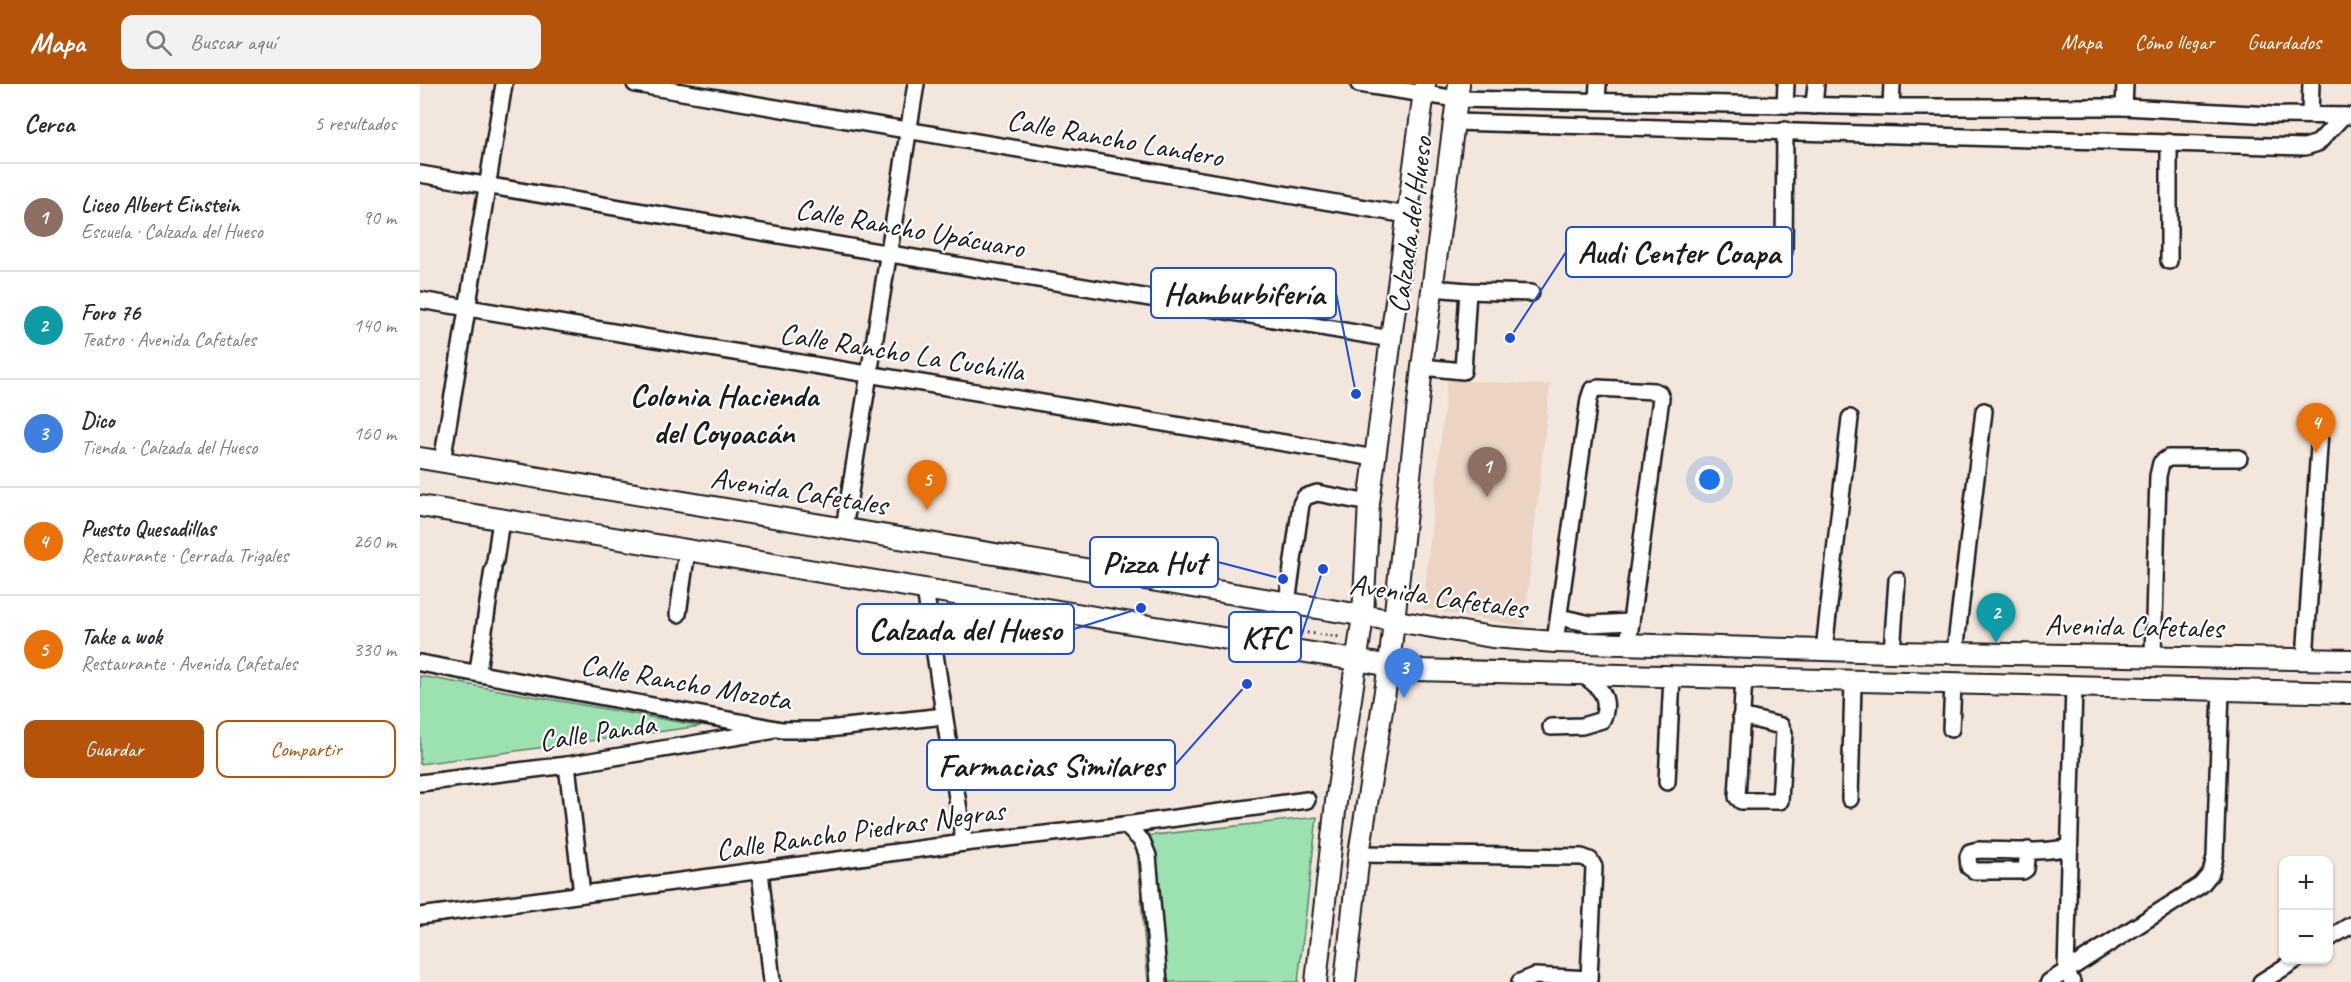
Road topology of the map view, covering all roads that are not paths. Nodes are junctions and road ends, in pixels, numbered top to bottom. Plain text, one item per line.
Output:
1 (504, 84) edge
2 (635, 84) edge
3 (916, 84) edge
4 (1359, 84) edge
5 (1598, 84) edge
6 (1786, 84) edge
7 (1816, 84) edge
8 (1892, 84) edge
9 (2125, 84) edge
10 (2311, 84) edge
11 (1424, 89) edge
12 (1458, 91) edge
13 (1548, 100) junction
14 (1597, 101) junction
15 (1785, 105) junction
16 (1814, 106) junction
17 (1891, 107) junction
18 (2124, 107) junction
19 (2310, 116) junction
20 (2347, 116) edge
21 (1454, 122) junction
22 (1546, 124) junction
23 (1785, 130) junction
24 (908, 131) junction
25 (2169, 142) junction
26 (420, 174) edge
27 (486, 185) junction
28 (1407, 215) junction
29 (1784, 250) dead end
30 (888, 252) junction
31 (2169, 261) dead end
32 (1432, 288) junction
33 (1468, 291) junction
34 (1531, 293) dead end
35 (420, 300) edge
36 (468, 308) junction
37 (1391, 339) junction
38 (1422, 367) junction
39 (869, 374) junction
40 (1984, 411) dead end
41 (1850, 418) dead end
42 (2319, 432) dead end
43 (1375, 458) junction
44 (2238, 458) dead end
45 (420, 459) edge
46 (442, 462) junction
47 (1369, 503) junction
48 (420, 507) edge
49 (501, 520) junction
50 (844, 529) junction
51 (687, 550) junction
52 (1897, 580) dead end
53 (925, 589) junction
54 (1287, 603) junction
55 (678, 614) dead end
56 (1363, 616) junction
57 (1394, 621) junction
58 (1557, 629) junction
59 (1630, 632) junction
60 (1824, 650) junction
61 (1892, 652) junction
62 (1955, 652) junction
63 (2153, 656) junction
64 (2305, 659) junction
65 (1357, 660) junction
66 (2351, 660) edge
67 (420, 663) edge
68 (1389, 666) junction
69 (478, 671) junction
70 (1581, 674) junction
71 (1672, 676) junction
72 (1744, 677) junction
73 (1853, 682) junction
74 (1953, 684) junction
75 (2074, 687) junction
76 (2221, 691) junction
77 (2351, 693) edge
78 (944, 716) junction
79 (1741, 716) junction
80 (1551, 727) dead end
81 (1952, 729) dead end
82 (782, 730) junction
83 (567, 765) junction
84 (1667, 782) dead end
85 (420, 783) edge
86 (1850, 799) dead end
87 (1307, 800) dead end
88 (1125, 825) junction
89 (964, 843) junction
90 (2069, 847) junction
91 (2028, 850) dead end
92 (1359, 854) junction
93 (760, 871) junction
94 (582, 894) junction
95 (420, 916) edge
96 (2351, 925) edge
97 (2333, 936) edge
98 (2290, 964) edge
99 (2069, 977) edge
100 (1588, 980) edge
101 (772, 982) edge
102 (1160, 982) edge
103 (1316, 982) edge
104 (1345, 982) edge
105 (1520, 982) edge
106 (2049, 982) edge
107 (2261, 982) edge

1 - 27 street
2 - 24 street, Calle Rancho Landero
3 - 24 street
4 - 11 street
5 - 14 street
6 - 15 street
7 - 16 street
8 - 17 street
9 - 18 street
10 - 19 street
11 - 12 street
11 - 28 main road, Calzada del Hueso
12 - 13 street
12 - 21 main road, Calzada del Hueso
13 - 14 street
13 - 22 street
14 - 15 street
15 - 16 street
16 - 17 street
17 - 18 street
18 - 19 street
19 - 20 street
20 - 25 street
21 - 22 street
21 - 32 main road, Calzada del Hueso
22 - 23 street
23 - 25 street
23 - 29 street
24 - 28 street, Calle Rancho Landero
24 - 30 street
25 - 31 street
26 - 27 street, Calle Rancho Upácuaro
27 - 30 street, Calle Rancho Upácuaro
27 - 36 street
28 - 37 main road, Calzada del Hueso
30 - 37 street, Calle Rancho Upácuaro
30 - 39 street
32 - 33 street
32 - 38 main road, Calzada del Hueso
33 - 34 street
33 - 38 street
35 - 36 street, Calle Rancho La Cuchilla
36 - 39 street, Calle Rancho La Cuchilla
36 - 46 street
37 - 43 main road, Calzada del Hueso
38 - 57 main road, Calzada del Hueso
39 - 43 street, Calle Rancho La Cuchilla
39 - 50 street
40 - 62 street
41 - 60 street
42 - 64 street
43 - 47 main road, Calzada del Hueso
44 - 63 street
45 - 46 main road, Avenida Cafetales
46 - 50 main road, Avenida Cafetales
47 - 54 street
47 - 56 main road, Calzada del Hueso
48 - 49 main road, Avenida Cafetales
49 - 51 main road, Avenida Cafetales
49 - 69 street
50 - 54 main road, Avenida Cafetales
51 - 53 main road, Avenida Cafetales
51 - 55 street
52 - 61 street
53 - 65 main road, Avenida Cafetales
53 - 78 street
54 - 56 main road, Avenida Cafetales
56 - 57 main road, Avenida Cafetales
56 - 65 main road, Calzada del Hueso
57 - 58 main road, Avenida Cafetales
57 - 68 main road, Calzada del Hueso
58 - 59 main road, Avenida Cafetales
58 - 59 street
59 - 60 main road, Avenida Cafetales
60 - 61 main road, Avenida Cafetales
61 - 62 main road, Avenida Cafetales
62 - 63 main road, Avenida Cafetales
63 - 64 main road, Avenida Cafetales
64 - 66 main road, Avenida Cafetales
65 - 68 main road, Avenida Cafetales
65 - 103 main road, Calzada del Hueso
67 - 69 street, Calle Rancho Mozota
68 - 70 main road, Avenida Cafetales
68 - 92 main road, Calzada del Hueso
69 - 82 street, Calle Rancho Mozota
70 - 71 main road, Avenida Cafetales
70 - 80 street
71 - 72 main road, Avenida Cafetales
71 - 84 street
72 - 73 main road, Avenida Cafetales
72 - 79 street
73 - 74 main road, Avenida Cafetales
73 - 86 street
74 - 75 main road, Avenida Cafetales
74 - 81 street
75 - 76 main road, Avenida Cafetales
75 - 90 street
76 - 77 main road, Avenida Cafetales
76 - 99 street
78 - 82 street, Calle Rancho Mozota
78 - 89 street
79 - 79 street
82 - 83 street, Calle Panda
83 - 85 street, Calle Panda
83 - 94 street
87 - 88 street, Calle Rancho Piedras Negras
88 - 89 street, Calle Rancho Piedras Negras
88 - 102 street
89 - 93 street, Calle Rancho Piedras Negras
90 - 91 street
90 - 99 street
92 - 100 street
92 - 104 main road, Calzada del Hueso
93 - 94 street, Calle Rancho Piedras Negras
93 - 101 street
94 - 95 street, Calle Rancho Piedras Negras
96 - 97 street
98 - 107 street
99 - 106 street
100 - 105 street

